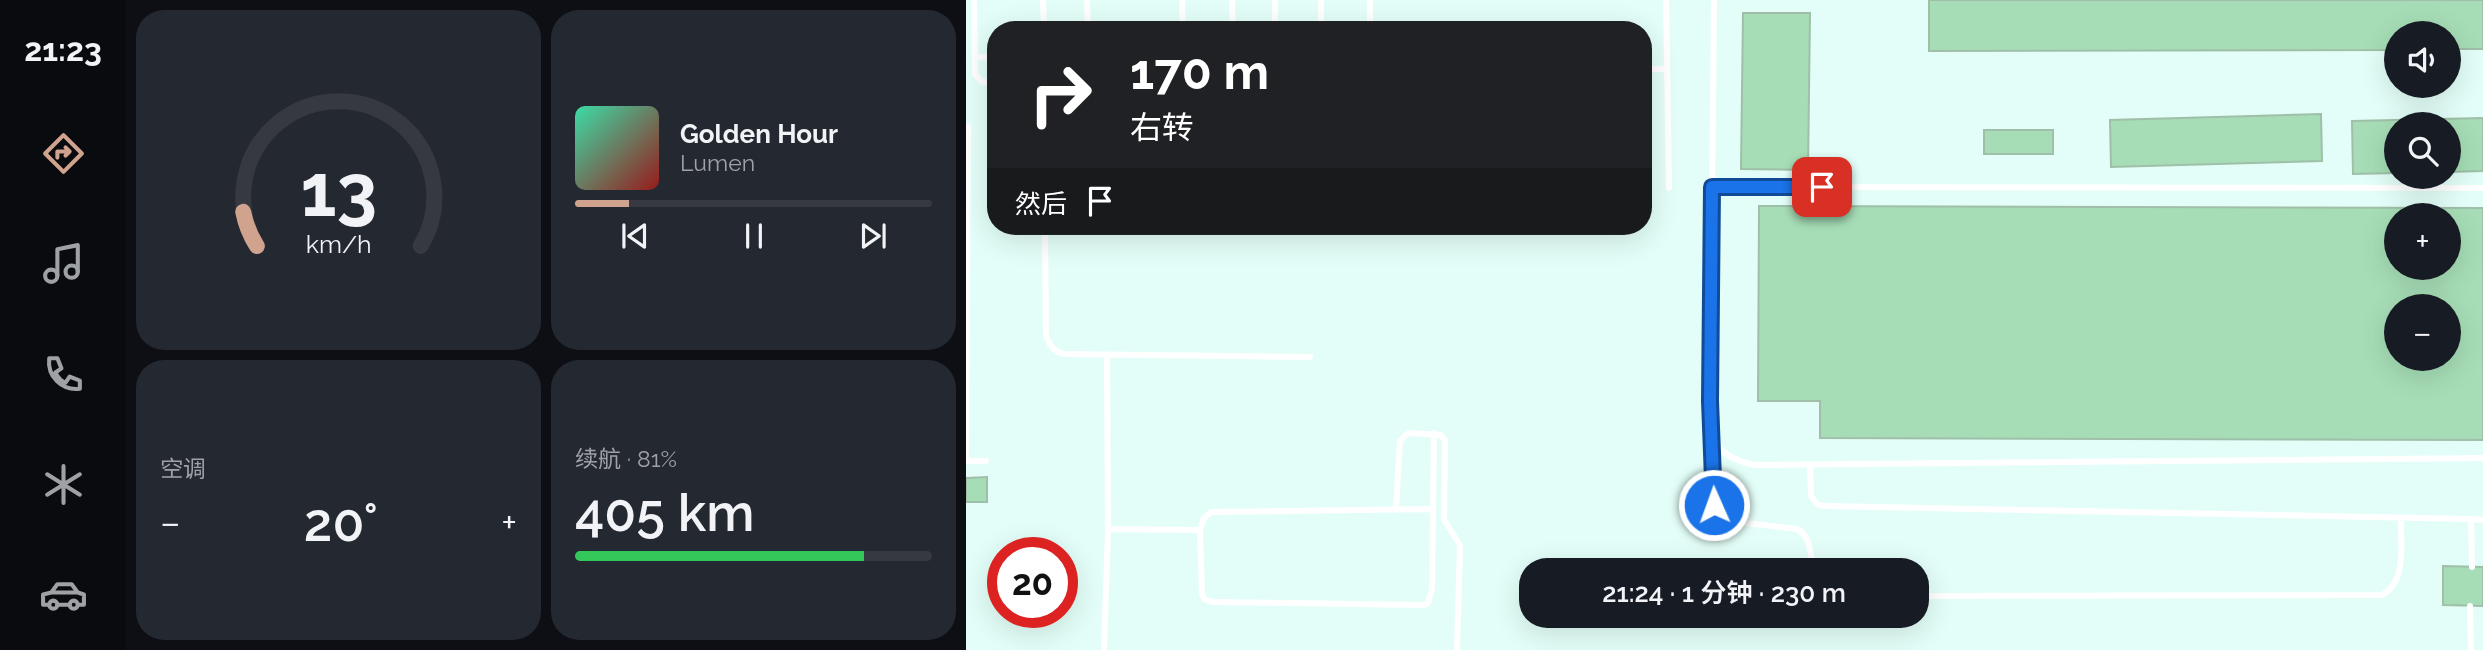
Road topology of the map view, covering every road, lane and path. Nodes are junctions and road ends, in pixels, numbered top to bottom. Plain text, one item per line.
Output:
1 (974, 0) edge
2 (1043, 0) edge
3 (1087, 0) edge
4 (1182, 0) edge
5 (1232, 0) edge
6 (1275, 0) edge
7 (1321, 0) edge
8 (1370, 0) edge
9 (1666, 0) edge
10 (1714, 0) edge
11 (1044, 21) edge
12 (1088, 21) edge
13 (1183, 21) edge
14 (1233, 21) edge
15 (1275, 21) edge
16 (1321, 21) edge
17 (1370, 21) edge
18 (975, 57) junction
19 (987, 58) edge
20 (1652, 69) edge
21 (1667, 69) junction
22 (987, 82) edge
23 (968, 126) dead end
24 (1712, 187) junction
25 (1669, 188) dead end
26 (2483, 188) edge
27 (1045, 235) edge
28 (1107, 355) junction
29 (1310, 357) dead end
30 (1434, 433) junction
31 (1712, 435) junction
32 (2483, 458) edge
33 (966, 461) edge
34 (986, 461) dead end
35 (1810, 465) junction
36 (1396, 509) junction
37 (1432, 509) junction
38 (2401, 518) junction
39 (2471, 519) junction
40 (2483, 520) edge
41 (1108, 529) junction
42 (1200, 530) junction
43 (1812, 558) edge
44 (2472, 567) dead end
45 (1929, 596) edge
46 (2470, 606) dead end
47 (1104, 650) edge
48 (1457, 650) edge
49 (2471, 650) edge

1 - 18 lane
2 - 11 lane
3 - 12 lane
4 - 13 lane
5 - 14 lane
6 - 15 lane
7 - 16 lane
8 - 17 lane
9 - 21 lane
10 - 24 lane
18 - 19 lane
18 - 22 lane
20 - 21 lane
21 - 25 lane
23 - 33 lane
24 - 26 lane
24 - 31 lane
27 - 28 lane
28 - 29 lane
28 - 41 lane
30 - 36 lane
30 - 37 lane
30 - 48 lane
31 - 35 lane
31 - 43 lane
32 - 35 lane
33 - 34 lane
35 - 38 lane
36 - 37 lane
36 - 42 lane
37 - 42 lane
38 - 39 lane
38 - 45 lane
39 - 40 lane
39 - 44 lane
41 - 42 lane
41 - 47 lane
46 - 49 lane

